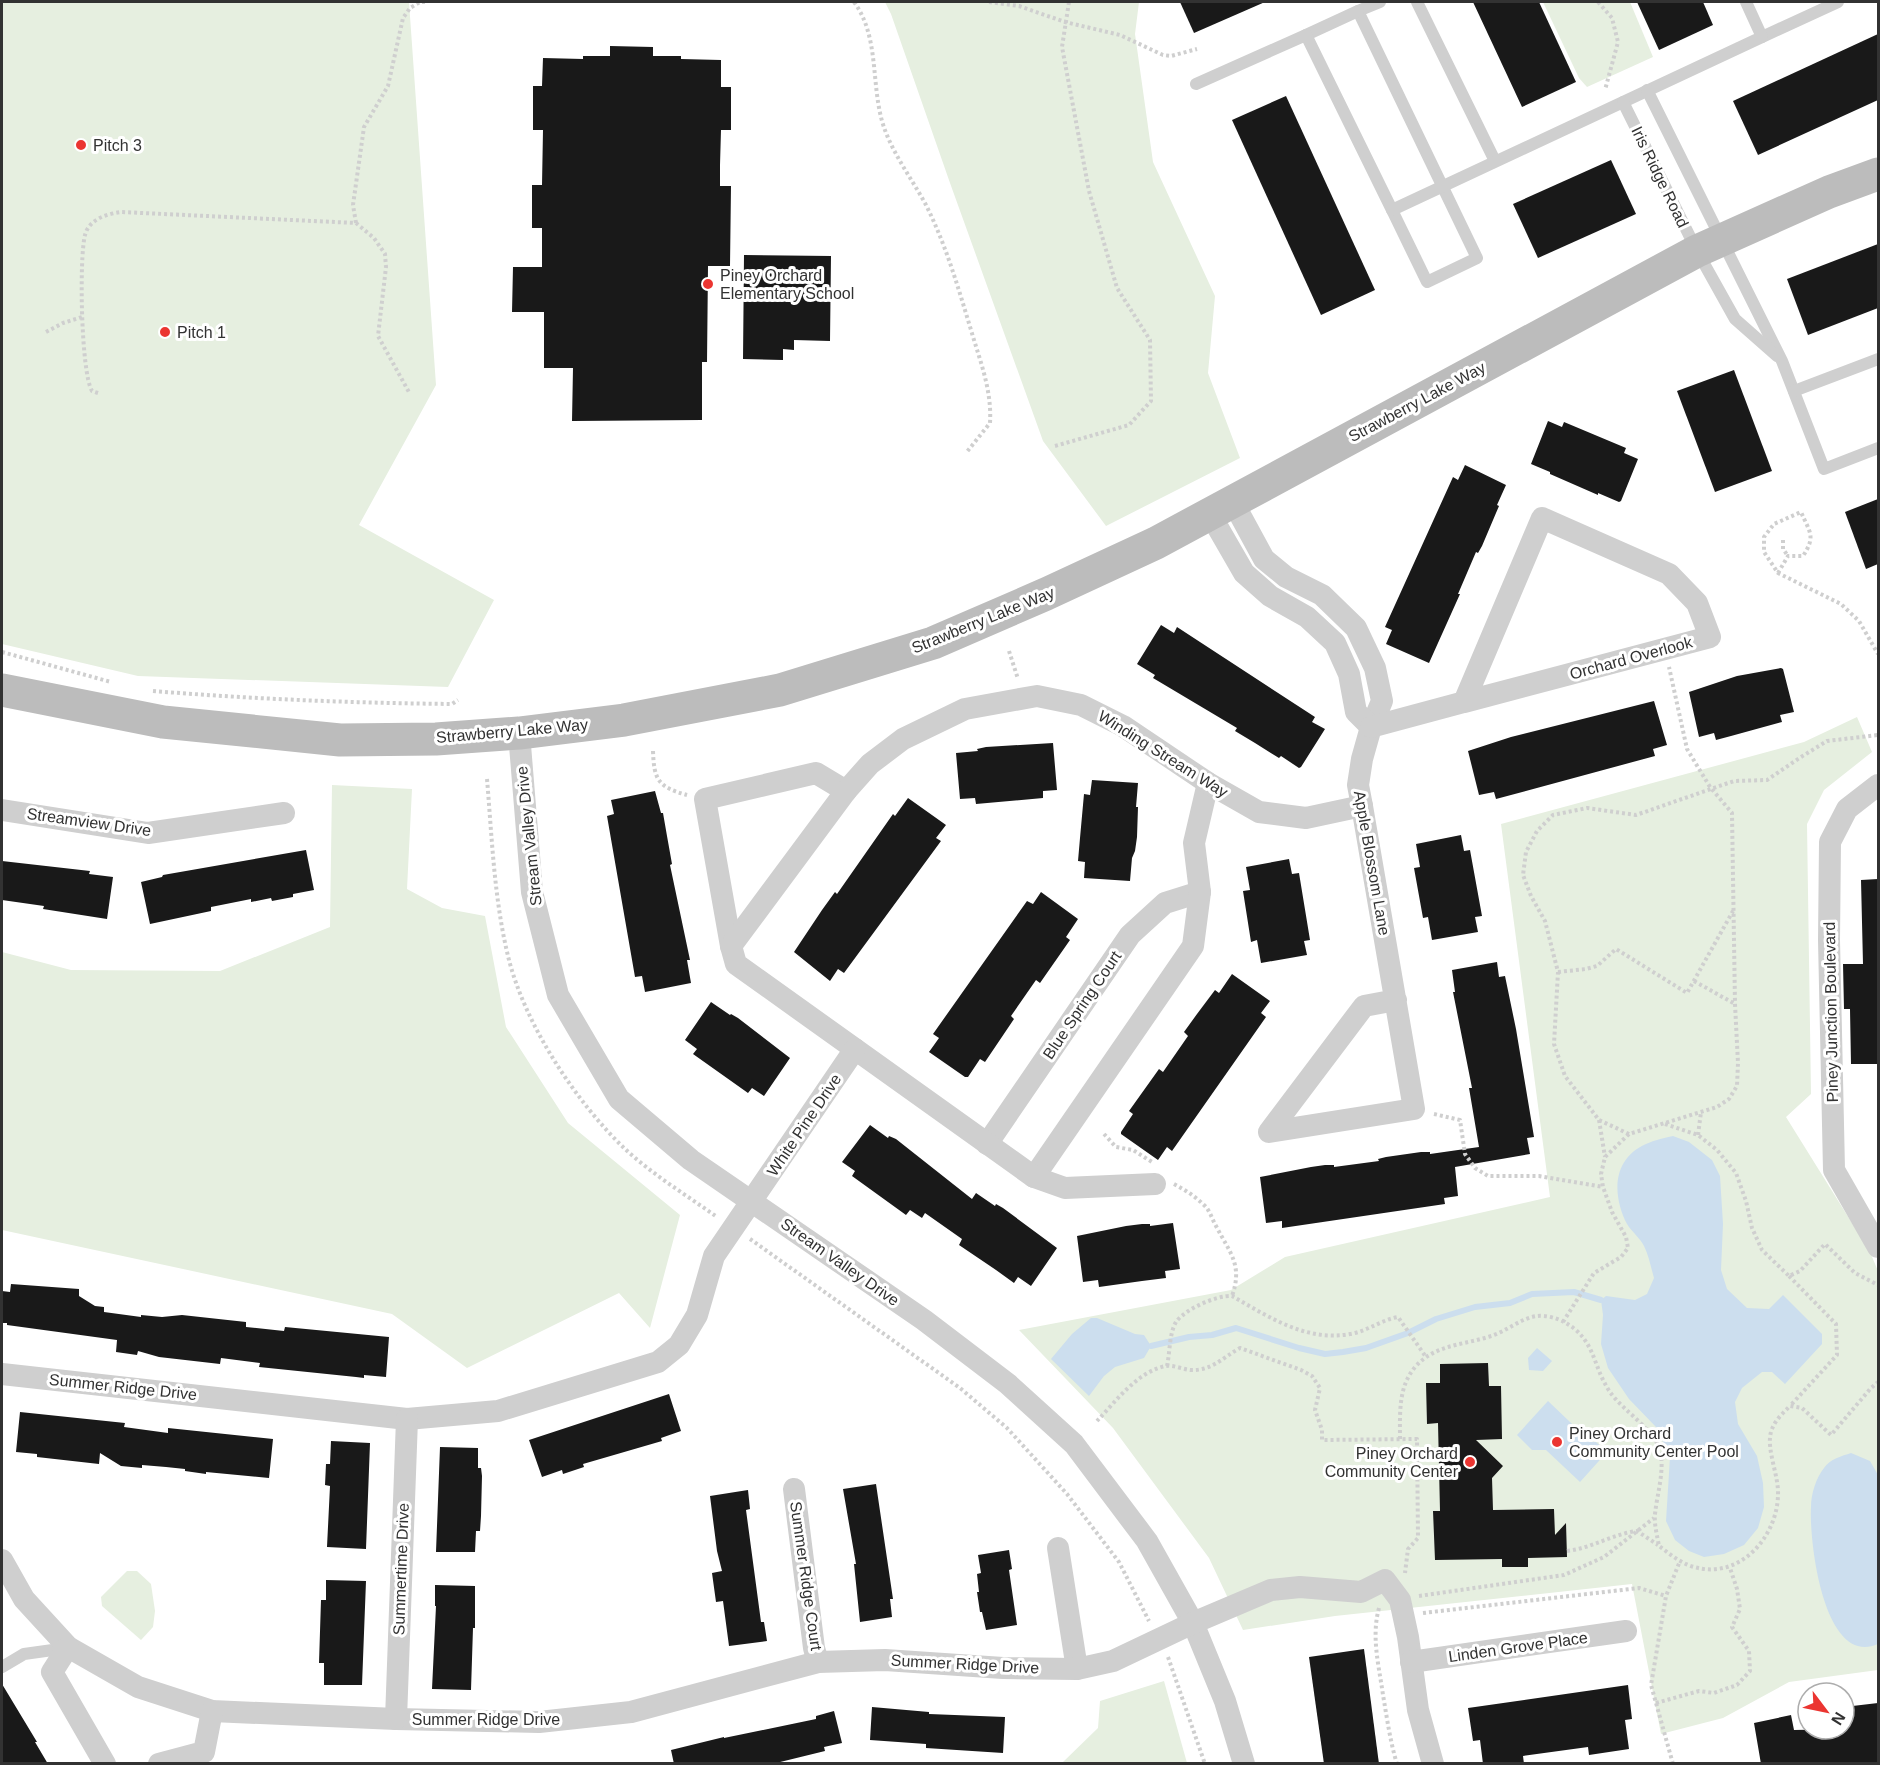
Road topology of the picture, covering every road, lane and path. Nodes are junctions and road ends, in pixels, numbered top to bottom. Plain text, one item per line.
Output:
1 (428, 2) edge
2 (854, 2) edge
3 (989, 2) edge
4 (1070, 2) edge
5 (1380, 2) edge
6 (1417, 2) edge
7 (1598, 2) edge
8 (1746, 2) edge
9 (1838, 2) edge
10 (1358, 11) junction
11 (1065, 22) junction
12 (1306, 35) junction
13 (1762, 37) junction
14 (1197, 49) dead end
15 (1196, 84) dead end
16 (1605, 90) dead end
17 (1647, 90) junction
18 (1623, 102) junction
19 (1495, 162) junction
20 (1878, 174) edge
21 (1442, 186) junction
22 (1392, 210) junction
23 (356, 223) junction
24 (1709, 245) junction
25 (82, 316) junction
26 (46, 332) dead end
27 (1878, 359) edge
28 (1782, 361) junction
29 (1794, 391) junction
30 (98, 393) dead end
31 (410, 394) dead end
32 (1055, 446) dead end
33 (1878, 448) edge
34 (966, 453) dead end
35 (1221, 508) junction
36 (1783, 540) dead end
37 (1788, 556) junction
38 (1778, 573) junction
39 (1665, 649) junction
40 (1009, 651) dead end
41 (2, 652) edge
42 (1878, 654) edge
43 (115, 683) dead end
44 (2, 690) edge
45 (149, 691) dead end
46 (1025, 698) junction
47 (458, 700) dead end
48 (1464, 702) junction
49 (1371, 727) junction
50 (519, 733) junction
51 (1878, 735) edge
52 (653, 751) dead end
53 (1208, 783) junction
54 (1878, 785) edge
55 (1710, 787) junction
56 (846, 791) junction
57 (705, 799) junction
58 (1362, 806) junction
59 (2, 810) edge
60 (284, 813) dead end
61 (1200, 892) junction
62 (1733, 911) junction
63 (731, 946) junction
64 (1558, 972) junction
65 (1694, 981) junction
66 (1396, 1000) junction
67 (1735, 1004) junction
68 (855, 1049) junction
69 (1414, 1109) junction
70 (1701, 1112) junction
71 (1599, 1120) junction
72 (1665, 1123) junction
73 (1104, 1134) dead end
74 (1629, 1134) junction
75 (1698, 1135) junction
76 (987, 1144) junction
77 (1605, 1158) junction
78 (1034, 1177) junction
79 (1161, 1177) junction
80 (1603, 1187) junction
81 (752, 1201) junction
82 (747, 1237) dead end
83 (1878, 1247) edge
84 (1790, 1276) junction
85 (1878, 1285) edge
86 (1232, 1296) junction
87 (1563, 1322) junction
88 (1426, 1357) junction
89 (1167, 1366) junction
90 (2, 1374) edge
91 (1878, 1382) edge
92 (1790, 1406) junction
93 (407, 1419) junction
94 (1097, 1421) dead end
95 (1400, 1439) junction
96 (794, 1489) dead end
97 (1654, 1517) junction
98 (1638, 1531) junction
99 (1659, 1545) junction
100 (1058, 1548) dead end
101 (1567, 1551) dead end
102 (2, 1560) edge
103 (1680, 1561) junction
104 (1730, 1568) junction
105 (1404, 1576) dead end
106 (1666, 1596) junction
107 (1380, 1604) dead end
108 (1151, 1623) dead end
109 (1193, 1623) junction
110 (1626, 1631) dead end
111 (68, 1647) junction
112 (1167, 1654) dead end
113 (818, 1662) junction
114 (1411, 1662) junction
115 (2, 1667) edge
116 (1077, 1669) junction
117 (1656, 1703) junction
118 (212, 1711) junction
119 (396, 1719) junction
120 (105, 1764) edge
121 (159, 1764) edge
122 (1205, 1764) edge
123 (1244, 1764) edge
124 (1397, 1764) edge
125 (1433, 1764) edge
126 (1673, 1764) edge

1 - 23 path
2 - 34 path
3 - 11 path
4 - 11 path
5 - 10 lane
6 - 19 lane
7 - 16 path
8 - 13 lane
9 - 13 lane
10 - 12 lane
10 - 21 lane
11 - 14 path
11 - 32 path
12 - 15 lane
12 - 22 lane
13 - 17 lane
17 - 18 lane
17 - 24 lane, Iris Ridge Road
18 - 19 lane
18 - 24 lane, Iris Ridge Road
19 - 21 lane
20 - 24 street, Strawberry Lake Way
21 - 22 lane
21 - 22 lane
23 - 25 path
23 - 31 path
24 - 28 lane
24 - 28 lane
24 - 35 street, Strawberry Lake Way
25 - 26 path
25 - 30 path
27 - 29 lane
28 - 29 lane
29 - 33 lane
35 - 49 street
35 - 50 street, Strawberry Lake Way
36 - 37 path
37 - 38 path
37 - 38 path
38 - 42 path
39 - 48 street, Orchard Overlook
39 - 48 street, Orchard Overlook
39 - 55 path
40 - 46 path
41 - 43 path
44 - 50 street, Strawberry Lake Way
45 - 47 path
46 - 53 street, Winding Stream Way
46 - 56 street, Winding Stream Way
48 - 49 street, Orchard Overlook
49 - 58 street, Apple Blossom Lane
50 - 81 street, Stream Valley Drive
51 - 55 path
52 - 57 path
53 - 58 street, Winding Stream Way
53 - 61 street
54 - 83 street, Piney Junction Boulevard
55 - 62 path
55 - 64 path
56 - 57 street
56 - 63 street, Winding Stream Way
57 - 63 street
58 - 66 street, Apple Blossom Lane
59 - 60 street, Streamview Drive
61 - 76 street, Blue Spring Court
61 - 78 street
62 - 65 path
62 - 67 path
63 - 68 street
64 - 65 path
64 - 71 path
65 - 67 path
66 - 69 street, Apple Blossom Lane
66 - 69 street
67 - 70 path
68 - 76 street
68 - 81 street, White Pine Drive
69 - 80 path
70 - 72 path
70 - 75 path
71 - 74 path
71 - 77 path
72 - 74 path
72 - 75 path
73 - 79 path
74 - 77 path
75 - 84 path
76 - 78 street
77 - 80 path
78 - 79 street
79 - 86 path
80 - 87 path
81 - 93 street, Summer Ridge Drive
81 - 109 street, Stream Valley Drive
82 - 108 path
84 - 85 path
84 - 92 path
86 - 88 path
86 - 89 path
87 - 88 path
87 - 97 path
88 - 95 path
89 - 94 path
89 - 95 path
90 - 93 street, Summer Ridge Drive
91 - 92 path
92 - 104 path
93 - 119 street, Summertime Drive
95 - 105 path
96 - 113 street, Summer Ridge Court
97 - 98 path
97 - 99 path
98 - 99 path
98 - 101 path
98 - 106 path
99 - 103 path
100 - 116 street
102 - 111 street, Summer Ridge Drive
103 - 104 path
103 - 106 path
104 - 117 path
106 - 117 path
107 - 124 path
109 - 114 street
109 - 116 street, Summer Ridge Drive
109 - 123 street, Stream Valley Drive
110 - 114 street, Linden Grove Place
111 - 115 lane
111 - 118 street, Summer Ridge Drive
111 - 120 street
112 - 122 path
113 - 116 street, Summer Ridge Drive
113 - 119 street, Summer Ridge Drive
114 - 125 street
117 - 126 path
118 - 119 street, Summer Ridge Drive
118 - 121 street

